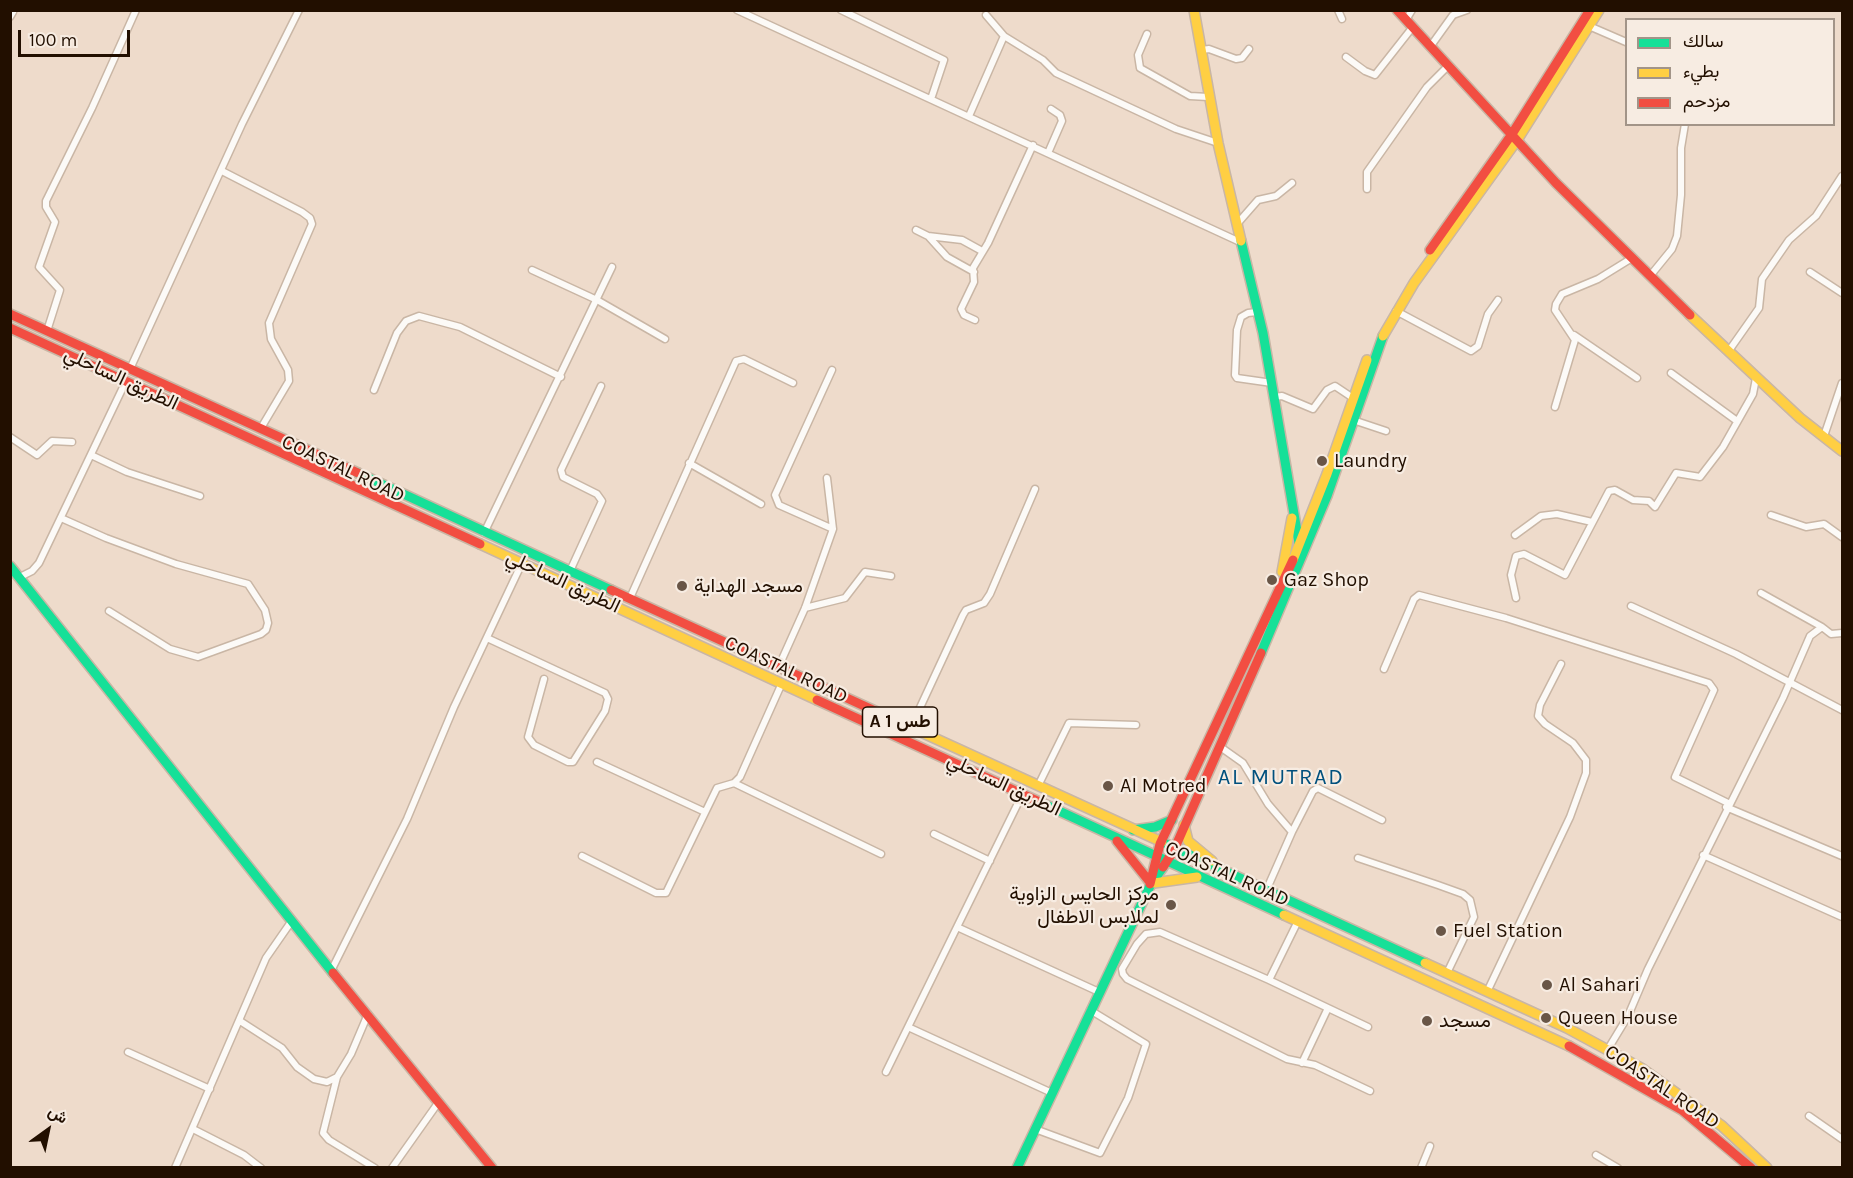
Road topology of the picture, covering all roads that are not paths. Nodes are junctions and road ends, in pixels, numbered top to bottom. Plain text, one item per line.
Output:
1 (136, 10) edge
2 (299, 10) edge
3 (737, 10) edge
4 (841, 10) edge
5 (1194, 10) edge
6 (1338, 10) edge
7 (1396, 10) edge
8 (1412, 10) edge
9 (1467, 10) edge
10 (1590, 10) edge
11 (1599, 10) edge
12 (747, 12) edge
13 (986, 15) dead end
14 (1342, 19) dead end
15 (1409, 24) junction
16 (1589, 26) junction
17 (1147, 34) dead end
18 (1004, 36) junction
19 (1625, 42) edge
20 (1430, 47) junction
21 (1249, 49) dead end
22 (1202, 50) junction
23 (1346, 57) dead end
24 (1448, 66) junction
25 (1208, 97) junction
26 (931, 99) junction
27 (1051, 109) dead end
28 (969, 116) junction
29 (1685, 126) edge
30 (1515, 137) junction
31 (1218, 143) junction
32 (1033, 146) junction
33 (1048, 153) junction
34 (222, 171) junction
35 (1842, 176) edge
36 (1292, 183) dead end
37 (1367, 189) dead end
38 (1237, 224) junction
39 (916, 230) dead end
40 (928, 236) junction
41 (1240, 242) junction
42 (982, 251) junction
43 (1632, 258) junction
44 (612, 267) dead end
45 (532, 270) dead end
46 (974, 272) junction
47 (1810, 272) dead end
48 (1650, 276) junction
49 (1411, 281) junction
50 (1842, 293) edge
51 (597, 300) junction
52 (1497, 300) dead end
53 (1396, 311) junction
54 (1257, 312) junction
55 (10, 315) edge
56 (975, 320) dead end
57 (30, 323) junction
58 (10, 328) edge
59 (47, 331) junction
60 (23, 334) junction
61 (1573, 335) junction
62 (665, 339) dead end
63 (1728, 352) junction
64 (129, 370) junction
65 (832, 370) dead end
66 (1671, 373) dead end
67 (561, 376) junction
68 (1637, 378) dead end
69 (1756, 378) junction
70 (126, 381) junction
71 (793, 382) dead end
72 (1272, 383) junction
73 (1842, 383) edge
74 (602, 386) dead end
75 (374, 390) dead end
76 (1274, 398) junction
77 (1353, 398) junction
78 (1555, 407) dead end
79 (1353, 420) junction
80 (1737, 421) junction
81 (260, 430) junction
82 (1386, 431) dead end
83 (1824, 436) junction
84 (10, 437) edge
85 (72, 442) dead end
86 (1842, 451) edge
87 (91, 455) junction
88 (689, 463) junction
89 (827, 478) dead end
90 (1035, 489) dead end
91 (200, 496) dead end
92 (760, 504) dead end
93 (1771, 515) dead end
94 (1293, 516) junction
95 (61, 518) junction
96 (1592, 522) junction
97 (834, 529) junction
98 (484, 533) junction
99 (1515, 535) dead end
100 (1842, 537) edge
101 (1302, 547) junction
102 (522, 563) junction
103 (10, 566) edge
104 (569, 572) junction
105 (891, 576) dead end
106 (20, 577) junction
107 (1283, 584) junction
108 (1761, 593) dead end
109 (1516, 598) dead end
110 (630, 599) junction
111 (1631, 606) dead end
112 (805, 608) junction
113 (109, 611) dead end
114 (1822, 627) junction
115 (1842, 633) edge
116 (487, 638) junction
117 (1561, 664) dead end
118 (779, 666) junction
119 (1384, 669) dead end
120 (544, 679) dead end
121 (783, 682) junction
122 (1789, 684) junction
123 (1842, 710) edge
124 (1136, 725) dead end
125 (911, 727) junction
126 (1219, 746) junction
127 (597, 762) dead end
128 (734, 783) junction
129 (1038, 786) junction
130 (1023, 793) junction
131 (1727, 805) junction
132 (705, 812) junction
133 (1172, 820) junction
134 (1382, 820) dead end
135 (1184, 825) junction
136 (1131, 830) junction
137 (1292, 832) junction
138 (934, 834) dead end
139 (1115, 838) junction
140 (1160, 844) junction
141 (1174, 850) junction
142 (881, 854) dead end
143 (1703, 855) junction
144 (582, 856) dead end
145 (1156, 856) junction
146 (1842, 856) edge
147 (1358, 858) dead end
148 (990, 861) junction
149 (1168, 862) junction
150 (1221, 871) junction
151 (1199, 877) junction
152 (1151, 884) junction
153 (1266, 891) junction
154 (1842, 917) edge
155 (291, 922) junction
156 (1297, 923) junction
157 (957, 927) junction
158 (332, 969) junction
159 (1447, 973) junction
160 (1269, 980) junction
161 (1099, 992) junction
162 (1487, 992) junction
163 (1328, 1008) junction
164 (1090, 1010) junction
165 (368, 1014) junction
166 (240, 1021) junction
167 (1368, 1027) dead end
168 (908, 1028) junction
169 (1608, 1049) junction
170 (128, 1052) dead end
171 (1302, 1064) junction
172 (886, 1072) dead end
173 (337, 1077) junction
174 (210, 1089) junction
175 (1370, 1091) dead end
176 (1052, 1093) junction
177 (438, 1103) junction
178 (1809, 1116) dead end
179 (193, 1129) junction
180 (1035, 1129) junction
181 (1842, 1139) edge
182 (1430, 1146) dead end
183 (1596, 1155) dead end
184 (175, 1167) edge
185 (261, 1167) edge
186 (375, 1167) edge
187 (392, 1167) edge
188 (492, 1167) edge
189 (1017, 1167) edge
190 (1421, 1167) edge
191 (1618, 1167) edge
192 (1751, 1167) edge
193 (1767, 1167) edge

1 - 59 street
2 - 34 street
3 - 12 street
4 - 26 street
5 - 22 main road
6 - 14 street
7 - 15 main road
8 - 15 street
9 - 20 street
10 - 30 main road
11 - 16 main road
12 - 26 street
13 - 18 street
15 - 20 main road
15 - 23 street
16 - 19 street
16 - 30 main road
17 - 25 street
18 - 28 street
18 - 31 street
20 - 24 main road
21 - 22 street
22 - 25 main road
24 - 30 main road
24 - 37 street
25 - 31 main road
26 - 28 street
27 - 33 street
28 - 32 street
29 - 48 street
30 - 43 main road
30 - 49 main road
31 - 38 main road
32 - 33 street
32 - 42 street
33 - 41 street
34 - 64 street
34 - 81 street
35 - 63 street
36 - 38 street
38 - 41 main road
39 - 40 street
40 - 42 street
40 - 46 street
41 - 54 main road
42 - 46 street
43 - 48 main road
43 - 61 street
44 - 51 street
45 - 51 street
46 - 56 street
47 - 50 street
48 - 63 main road
49 - 53 main road
49 - 77 main road
51 - 62 street
51 - 67 street
52 - 53 street
53 - 79 main road
54 - 72 main road
54 - 72 street
55 - 57 main road, COASTAL ROAD / A 1 طس
57 - 59 main road, COASTAL ROAD / A 1 طس
57 - 60 main road
58 - 60 main road, الطريق الساحلي / A 1 طس
59 - 64 main road, COASTAL ROAD / A 1 طس
60 - 70 main road, الطريق الساحلي / A 1 طس
61 - 68 street
61 - 78 street
63 - 69 main road
64 - 81 main road, COASTAL ROAD / A 1 طس
65 - 97 street
66 - 80 street
67 - 75 street
67 - 98 street
69 - 80 street
69 - 83 main road
70 - 87 street
70 - 102 main road, الطريق الساحلي / A 1 طس
71 - 88 street
72 - 76 main road
73 - 83 street
74 - 104 street
76 - 77 street
76 - 94 main road
77 - 101 main road
79 - 82 street
79 - 101 main road
80 - 96 street
81 - 98 main road, COASTAL ROAD / A 1 طس
83 - 86 main road
84 - 85 street
87 - 91 street
87 - 95 street
88 - 92 street
88 - 110 street
89 - 97 street
90 - 125 street
93 - 100 street
94 - 101 main road
94 - 107 main road
95 - 106 street
95 - 113 street
96 - 99 street
96 - 109 street
97 - 112 street
98 - 104 main road, COASTAL ROAD / A 1 طس
101 - 107 main road
101 - 126 main road
102 - 116 street
102 - 121 main road, الطريق الساحلي / A 1 طس
103 - 106 main road
104 - 110 main road, COASTAL ROAD / A 1 طس
105 - 112 street
106 - 155 main road
107 - 133 main road
108 - 114 street
110 - 118 main road, COASTAL ROAD / A 1 طس
111 - 122 street
112 - 118 street
114 - 115 street
114 - 122 street
116 - 120 street
116 - 158 street
117 - 162 street
118 - 125 main road, COASTAL ROAD / A 1 طس
119 - 131 street
121 - 128 street
121 - 130 main road, الطريق الساحلي / A 1 طس
122 - 123 street
122 - 131 street
124 - 129 street
125 - 129 main road, COASTAL ROAD / A 1 طس
126 - 135 main road
126 - 137 street
127 - 132 street
128 - 132 street
128 - 142 street
129 - 136 main road, COASTAL ROAD / A 1 طس
130 - 139 main road, الطريق الساحلي / A 1 طس
130 - 148 street
131 - 143 street
131 - 146 street
132 - 144 street
133 - 136 main road
133 - 140 main road
134 - 137 street
135 - 141 main road
135 - 150 main road
136 - 140 main road, COASTAL ROAD / A 1 طس
137 - 153 street
138 - 148 street
139 - 145 main road, الطريق الساحلي / A 1 طس
139 - 152 main road
140 - 141 main road, COASTAL ROAD / A 1 طس
140 - 145 main road
141 - 149 main road
141 - 150 main road, COASTAL ROAD / A 1 طس
143 - 154 street
143 - 169 street
145 - 149 main road, الطريق الساحلي / A 1 طس
145 - 152 main road
147 - 159 street
148 - 157 street
149 - 151 main road, الطريق الساحلي / A 1 طس
149 - 152 main road
150 - 153 main road, COASTAL ROAD / A 1 طس
151 - 152 main road
151 - 156 main road, الطريق الساحلي / A 1 طس
152 - 161 main road
153 - 159 main road, COASTAL ROAD / A 1 طس
155 - 158 main road
155 - 166 street
156 - 160 street
156 - 192 main road, الطريق الساحلي / A 1 طس
157 - 161 street
157 - 168 street
158 - 165 main road
159 - 162 main road, COASTAL ROAD / A 1 طس
160 - 163 street
160 - 171 street
161 - 164 main road
162 - 169 main road, COASTAL ROAD / A 1 طس
163 - 167 street
163 - 171 street
164 - 176 main road
164 - 180 street
165 - 173 street
165 - 177 main road
166 - 173 street
166 - 174 street
168 - 172 street
168 - 176 street
169 - 193 main road, COASTAL ROAD / A 1 طس
170 - 174 street
171 - 175 street
173 - 186 street
174 - 179 street
176 - 180 main road
177 - 187 street
177 - 188 main road
178 - 181 street
179 - 184 street
179 - 185 street
180 - 189 main road
182 - 190 street
183 - 191 street

